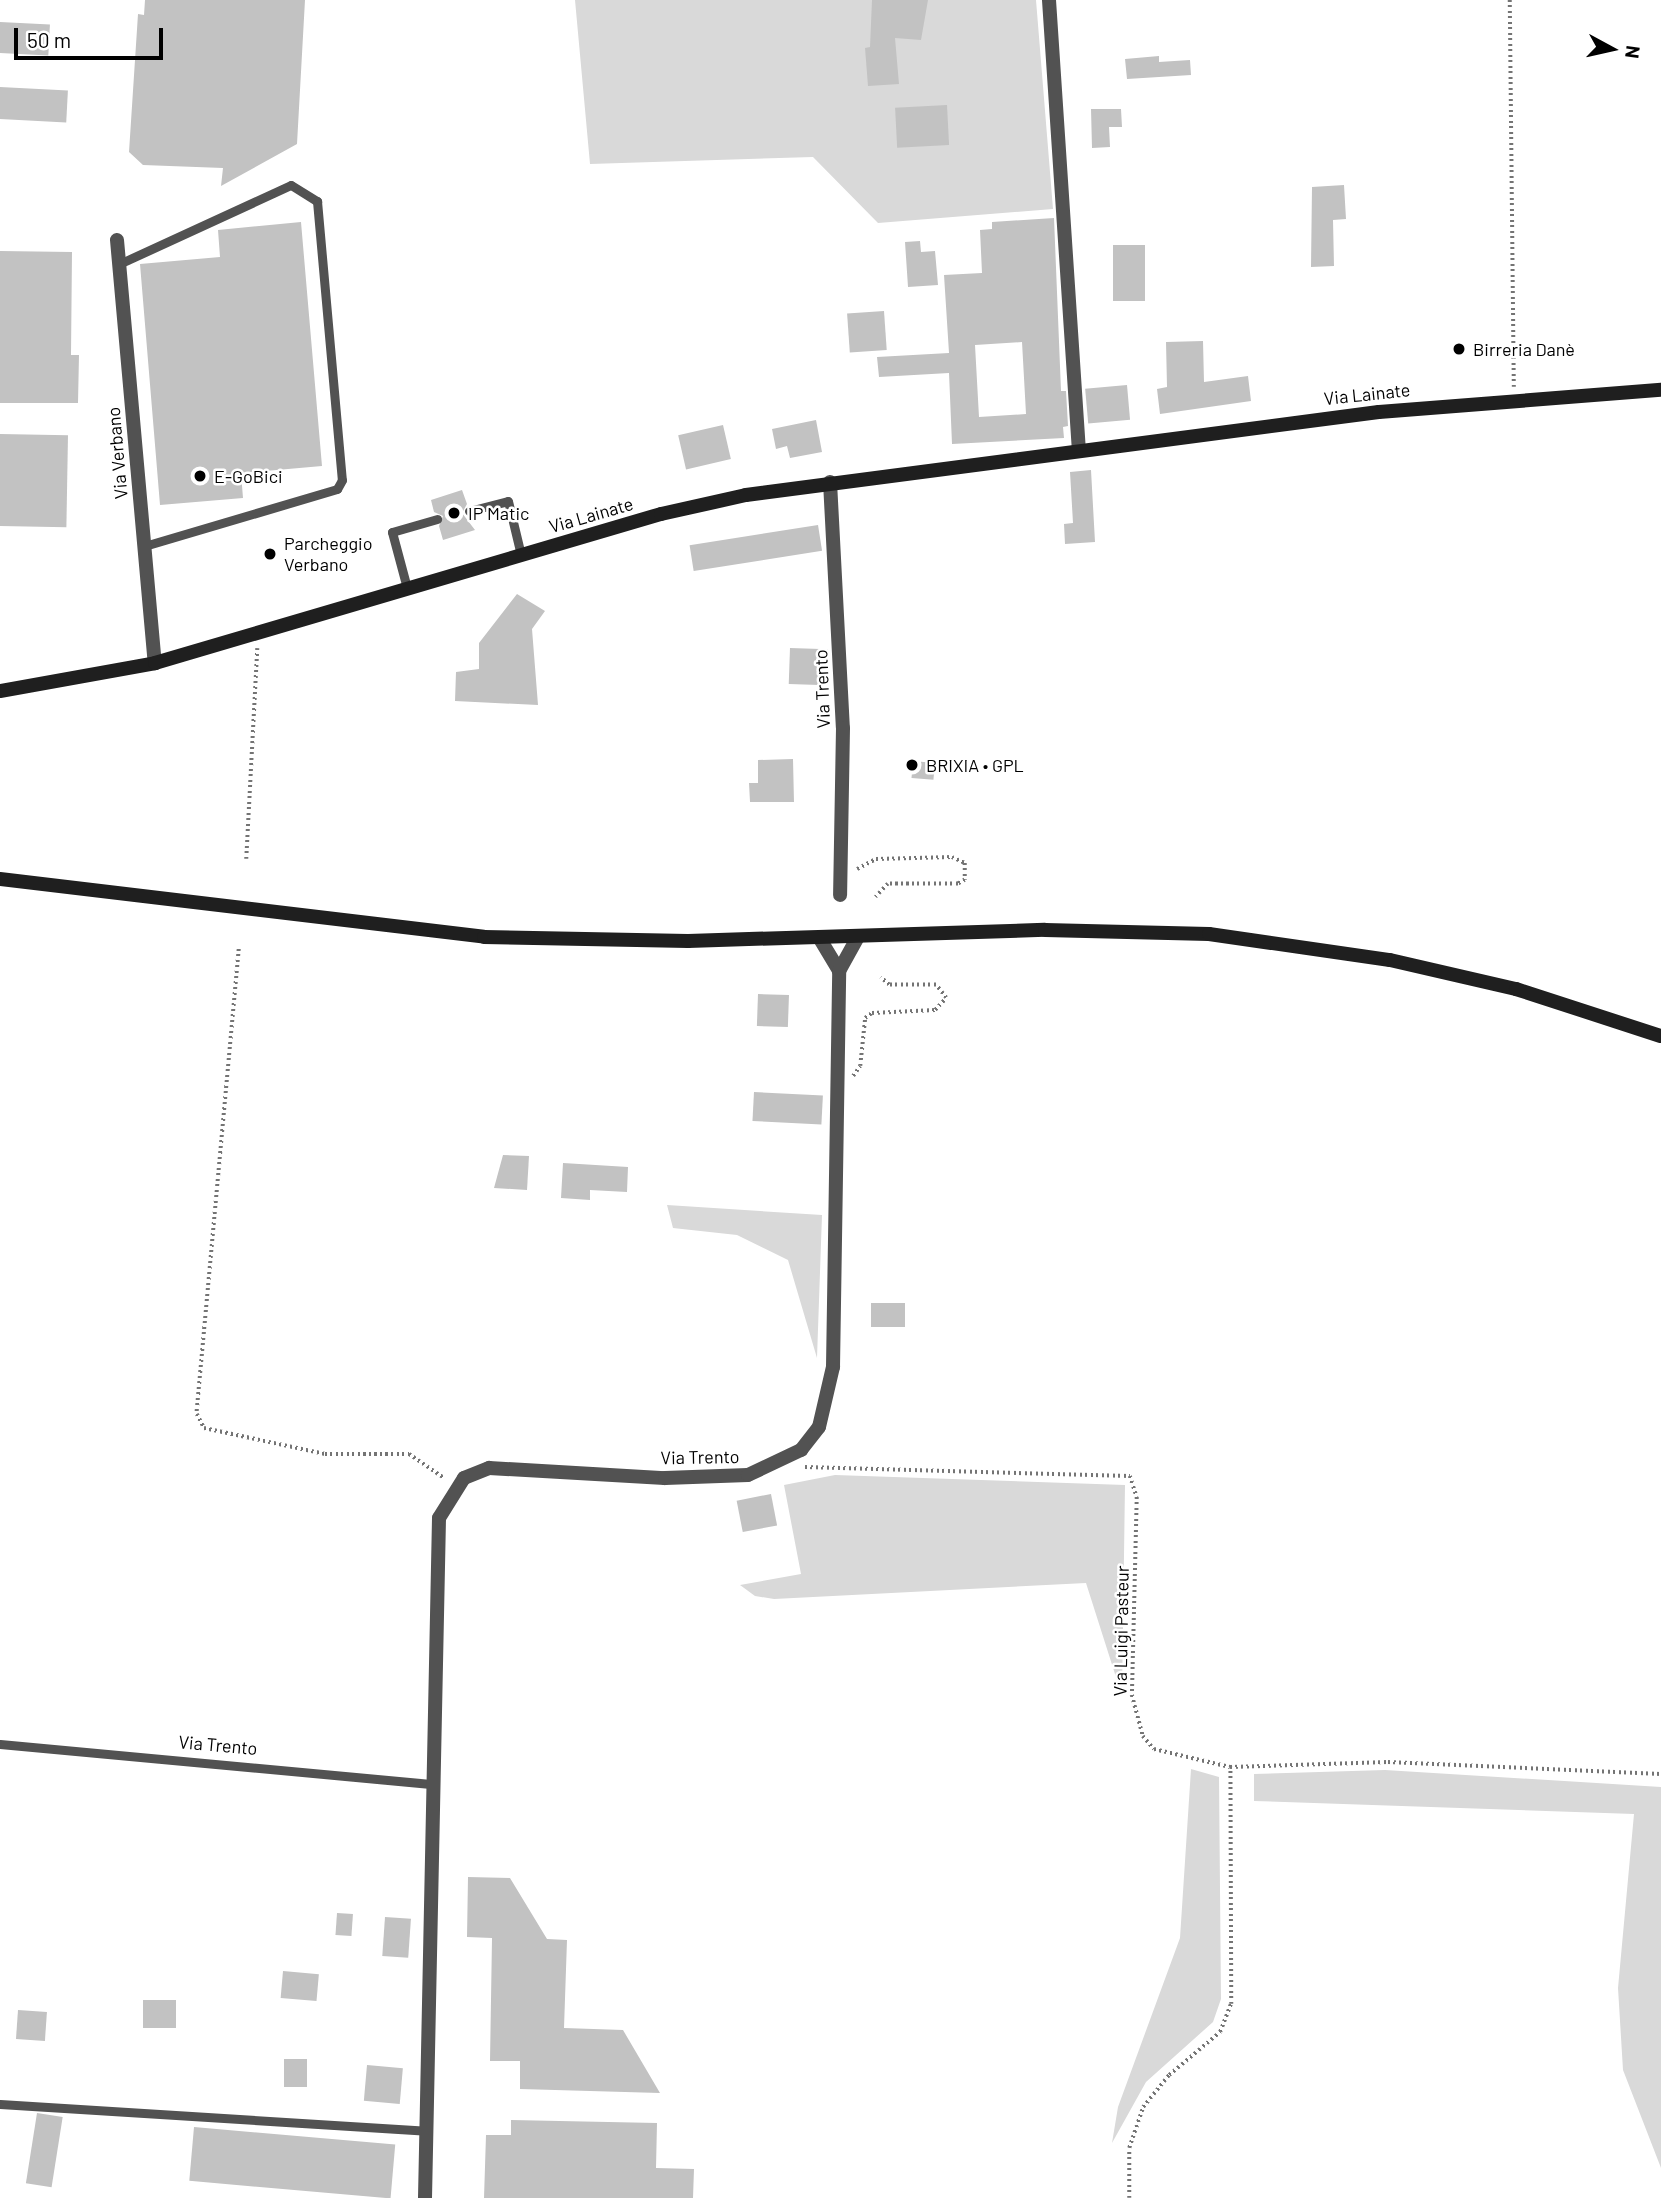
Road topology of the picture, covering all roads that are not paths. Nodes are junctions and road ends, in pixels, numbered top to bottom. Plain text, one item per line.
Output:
1 (1049, 0) edge
2 (117, 240) dead end
3 (119, 264) junction
4 (1661, 390) edge
5 (1079, 447) junction
6 (830, 482) junction
7 (469, 511) dead end
8 (437, 519) dead end
9 (145, 546) junction
10 (521, 555) junction
11 (407, 588) junction
12 (155, 663) junction
13 (0, 691) edge
14 (0, 879) edge
15 (840, 895) dead end
16 (857, 938) junction
17 (820, 939) junction
18 (839, 971) junction
19 (1661, 1036) edge
20 (0, 1744) edge
21 (433, 1784) junction
22 (0, 2104) edge
23 (426, 2131) junction
24 (425, 2198) edge

1 - 5 street
2 - 3 street, Via Verbano
3 - 9 street, Via Verbano
3 - 9 lane
4 - 5 main road, Via Lainate
5 - 6 main road, Via Lainate
6 - 10 main road, Via Lainate
6 - 15 street, Via Trento
7 - 10 lane
8 - 11 lane
9 - 12 street, Via Verbano
10 - 11 main road, Via Lainate
11 - 12 main road, Via Lainate
12 - 13 main road, Via Lainate
14 - 17 main road
16 - 17 main road
16 - 18 street
16 - 19 main road
17 - 18 street
18 - 21 street, Via Trento
20 - 21 lane, Via Trento
21 - 23 street
22 - 23 lane
23 - 24 street

